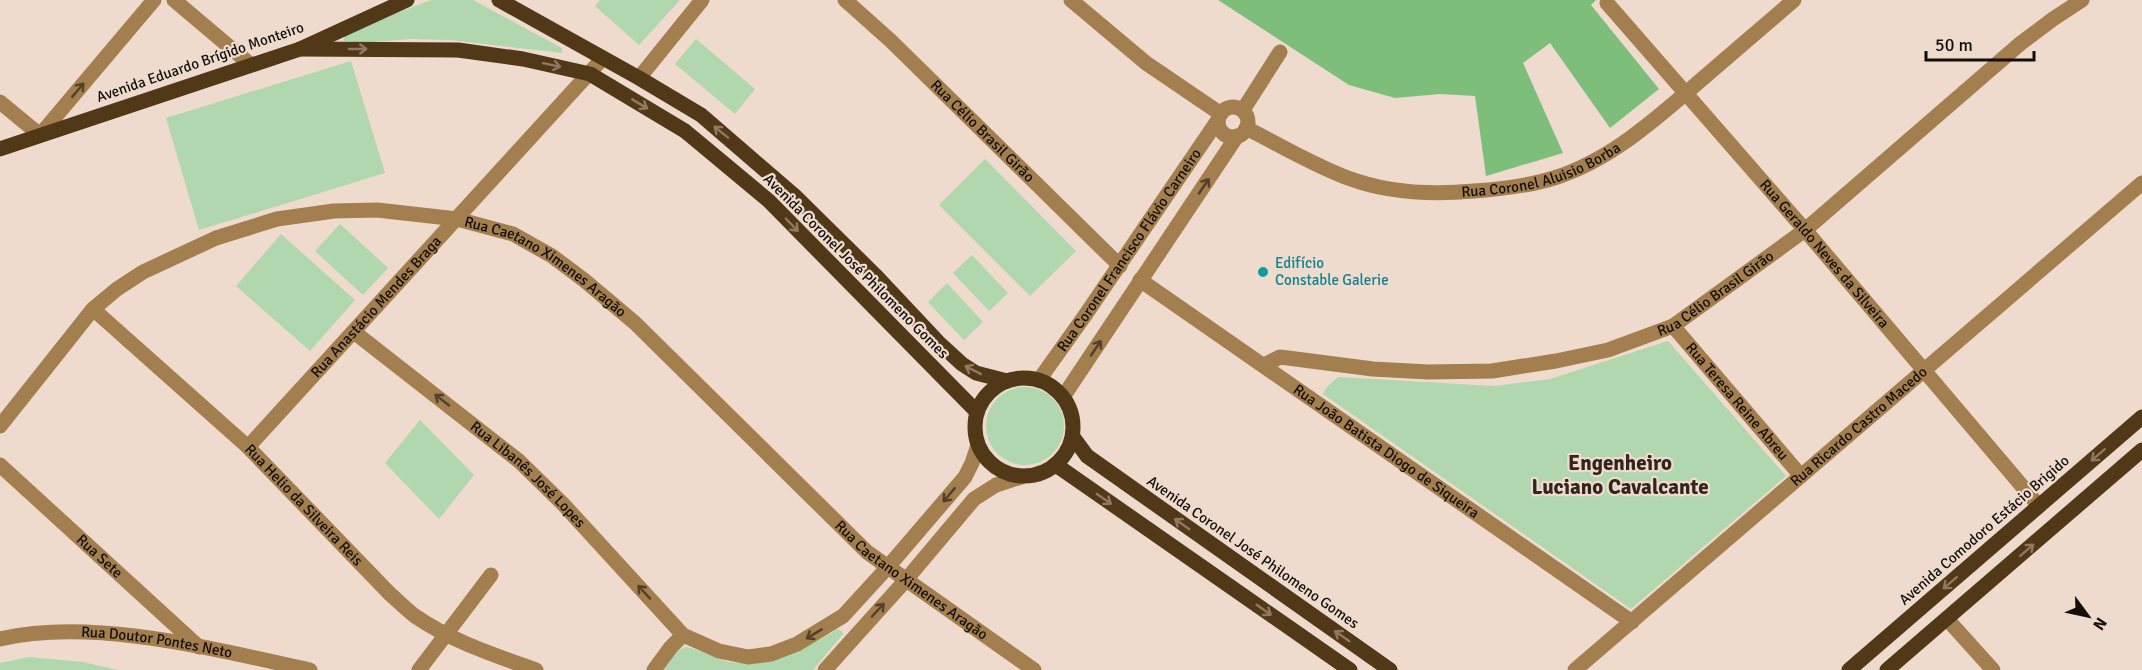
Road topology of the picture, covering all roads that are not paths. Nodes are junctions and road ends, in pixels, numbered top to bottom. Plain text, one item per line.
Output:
1 (154, 0) edge
2 (174, 0) edge
3 (407, 0) edge
4 (499, 0) edge
5 (702, 0) edge
6 (844, 0) edge
7 (1071, 0) edge
8 (2082, 0) edge
9 (1789, 1) edge
10 (1607, 3) dead end
11 (300, 49) junction
12 (1280, 52) dead end
13 (603, 58) junction
14 (251, 65) junction
15 (590, 74) junction
16 (639, 78) junction
17 (1686, 93) junction
18 (0, 102) edge
19 (1243, 110) junction
20 (1220, 117) junction
21 (1242, 132) junction
22 (40, 135) junction
23 (0, 149) edge
24 (746, 152) junction
25 (730, 169) junction
26 (2142, 183) edge
27 (457, 219) junction
28 (1805, 230) junction
29 (1144, 231) junction
30 (1164, 245) junction
31 (1119, 266) junction
32 (1140, 280) junction
33 (896, 297) junction
34 (93, 309) junction
35 (878, 312) junction
36 (1086, 314) junction
37 (1673, 326) junction
38 (1109, 329) junction
39 (354, 332) junction
40 (1264, 365) junction
41 (1924, 370) junction
42 (1039, 380) junction
43 (1007, 381) junction
44 (1064, 397) junction
45 (977, 412) junction
46 (2142, 417) edge
47 (0, 426) edge
48 (1073, 437) junction
49 (978, 445) junction
50 (248, 447) junction
51 (2142, 450) edge
52 (0, 465) edge
53 (1056, 465) junction
54 (1801, 476) junction
55 (1021, 477) junction
56 (2039, 506) junction
57 (1241, 565) junction
58 (887, 568) junction
59 (491, 575) dead end
60 (905, 581) junction
61 (1227, 583) junction
62 (843, 616) junction
63 (1947, 618) junction
64 (1632, 622) junction
65 (860, 630) junction
66 (446, 634) junction
67 (683, 635) junction
68 (0, 639) edge
69 (199, 647) junction
70 (310, 670) edge
71 (419, 670) edge
72 (536, 670) edge
73 (654, 670) edge
74 (825, 670) edge
75 (1034, 670) edge
76 (1350, 670) edge
77 (1389, 670) edge
78 (1575, 670) edge
79 (1849, 670) edge
80 (1887, 670) edge
81 (1993, 670) edge

22 -> 1 street
2 - 14 street
3 - 11 main road, Avenida Eduardo Brígido Monteiro
4 - 13 main road, Avenida Coronel José Philomeno Gomes
5 - 16 street
6 - 31 street, Rua Célio Brasil Girão
7 - 20 street
8 - 28 street, Rua Célio Brasil Girão
9 - 17 street, Rua Coronel Aluisio Borba
10 - 17 street, Rua Geraldo Neves da Silveira
11 - 14 main road, Avenida Eduardo Brígido Monteiro
11 -> 15 main road, Avenida Coronel José Philomeno Gomes
12 - 19 street
13 - 15 street, Rua Anastácio Mendes Braga
13 - 16 main road, Avenida Coronel José Philomeno Gomes
14 - 22 main road, Avenida Eduardo Brígido Monteiro
15 -> 25 main road, Avenida Coronel José Philomeno Gomes
15 - 27 street, Rua Anastácio Mendes Braga
24 -> 16 main road, Avenida Coronel José Philomeno Gomes
17 - 21 street, Rua Coronel Aluisio Borba
17 - 28 street, Rua Geraldo Neves da Silveira
18 - 22 street
19 - 20 street
19 - 21 street
20 - 21 street
20 - 29 street, Rua Coronel Francisco Flávio Carneiro
30 -> 21 street, Rua Coronel Francisco Flávio Carneiro
22 - 23 main road, Avenida Eduardo Brígido Monteiro
24 - 25 main road
24 - 33 main road, Avenida Coronel José Philomeno Gomes
25 -> 35 main road, Avenida Coronel José Philomeno Gomes
26 - 41 street, Rua Ricardo Castro Macedo
27 - 34 street, Rua Caetano Ximenes Aragão
27 - 39 street, Rua Anastácio Mendes Braga
27 - 58 street, Rua Caetano Ximenes Aragão
28 - 37 street, Rua Célio Brasil Girão
28 - 41 street, Rua Geraldo Neves da Silveira
29 - 30 street
29 - 31 street, Rua Coronel Francisco Flávio Carneiro
30 - 32 street, Rua Coronel Francisco Flávio Carneiro
31 - 36 street, Rua Coronel Francisco Flávio Carneiro
32 - 38 street, Rua Coronel Francisco Flávio Carneiro
32 - 40 street, Rua João Batista Diogo de Siqueira
33 - 35 main road
43 -> 33 main road, Avenida Coronel José Philomeno Gomes
34 - 47 street, Rua Caetano Ximenes Aragão
34 - 50 street, Rua Helio da Silveira Reis
35 - 45 main road, Avenida Coronel José Philomeno Gomes
36 - 38 street
36 - 42 street, Rua Coronel Francisco Flávio Carneiro
37 - 40 street, Rua Célio Brasil Girão
37 - 54 street, Rua Teresa Reine Abreu
44 -> 38 street, Rua Coronel Francisco Flávio Carneiro
39 - 50 street, Rua Anastácio Mendes Braga
67 -> 39 street, Rua Libanês José Lopes
40 - 64 street, Rua João Batista Diogo de Siqueira
41 - 54 street, Rua Ricardo Castro Macedo
41 - 56 street, Rua Geraldo Neves da Silveira
42 - 43 main road
42 - 44 main road
43 - 45 main road
44 - 48 main road
45 - 49 main road
46 -> 56 main road, Avenida Comodoro Estácio Brigido
48 - 53 main road
57 -> 48 main road, Avenida Coronel José Philomeno Gomes
49 - 55 main road
49 -> 58 street
50 - 66 street, Rua Helio da Silveira Reis
63 -> 51 main road
52 - 69 street, Rua Sete
53 - 55 main road
53 -> 61 main road
54 - 64 street, Rua Ricardo Castro Macedo
55 - 60 street
56 -> 79 main road, Avenida Comodoro Estácio Brigido
57 - 61 main road
77 -> 57 main road, Avenida Coronel José Philomeno Gomes
58 - 60 street, Rua Caetano Ximenes Aragão
58 - 62 street
59 - 66 street
65 -> 60 street
60 - 75 street, Rua Caetano Ximenes Aragão
61 -> 76 main road
62 - 65 street
62 -> 67 street
63 - 80 main road
63 - 81 street
64 - 78 street, Rua Ricardo Castro Macedo
65 - 74 street
66 - 71 street
66 - 72 street, Rua Helio da Silveira Reis
67 - 73 street
68 - 69 street, Rua Doutor Pontes Neto
69 - 70 street, Rua Doutor Pontes Neto

